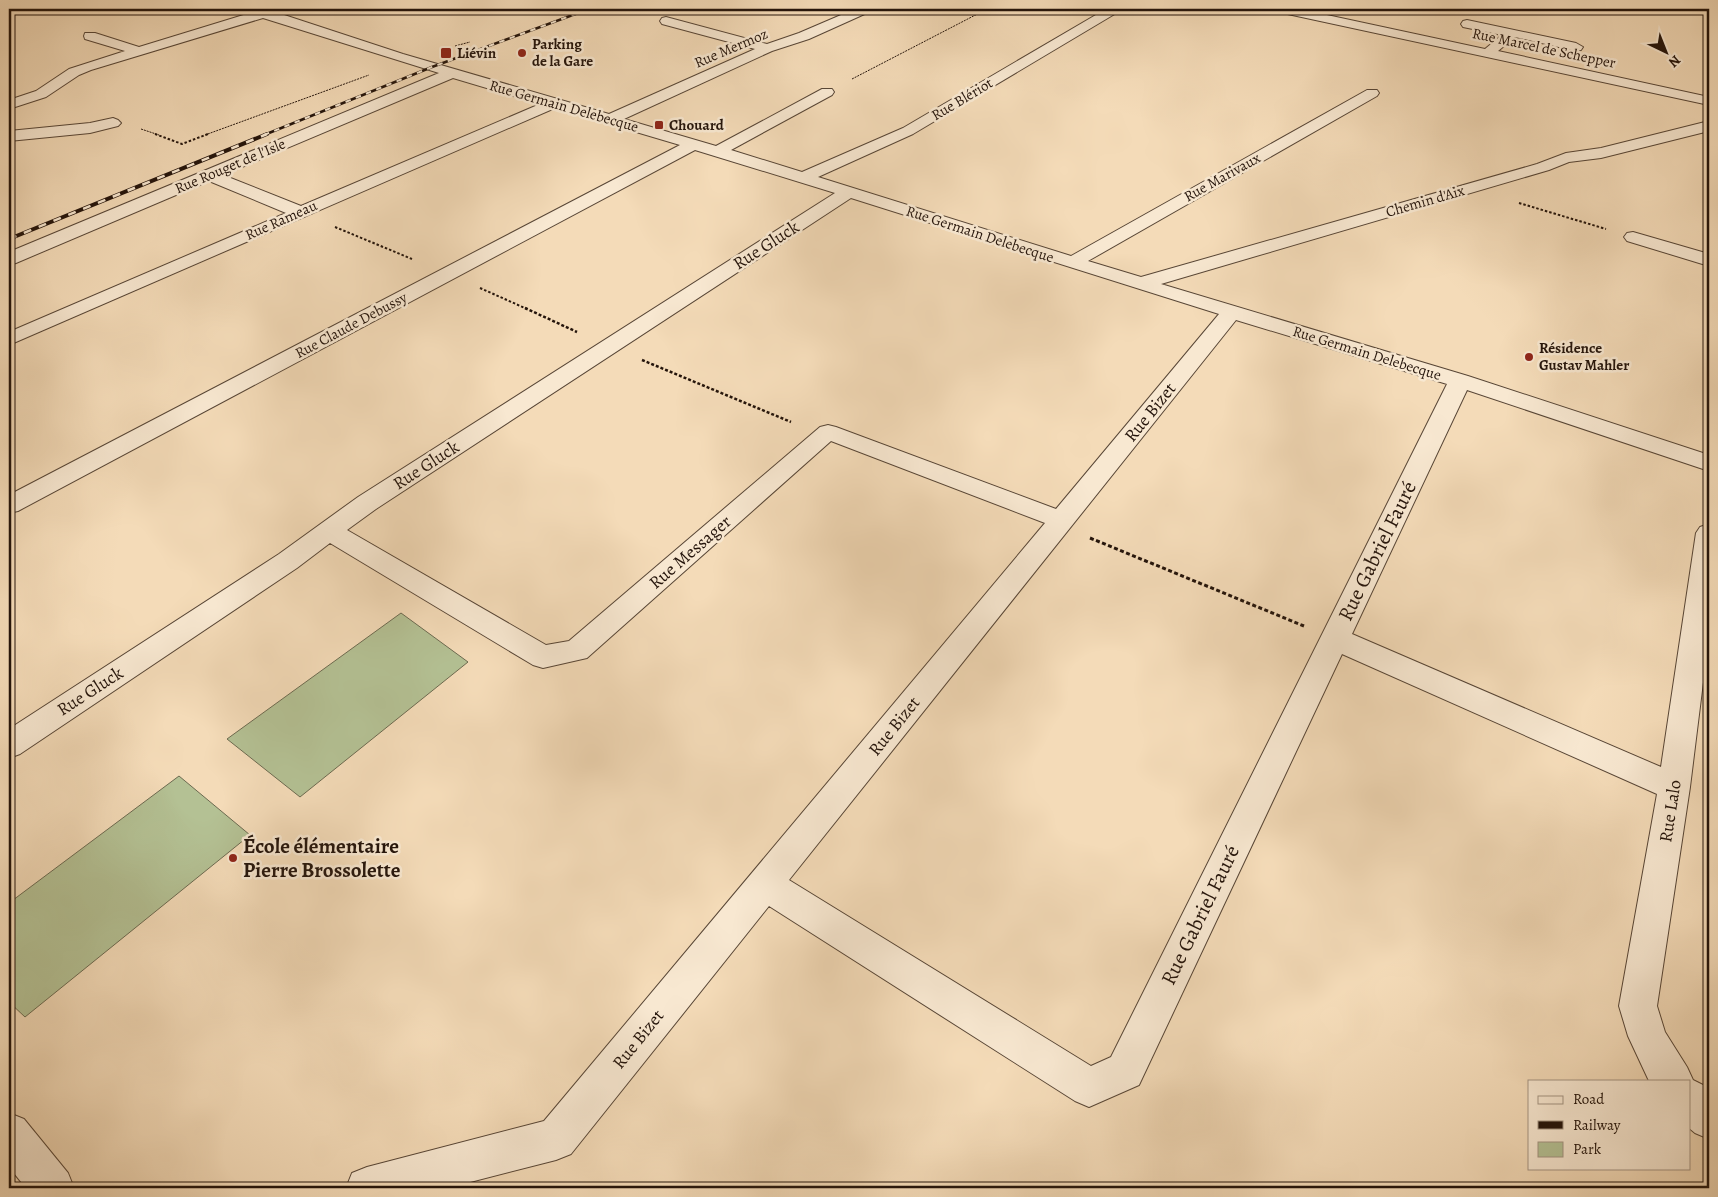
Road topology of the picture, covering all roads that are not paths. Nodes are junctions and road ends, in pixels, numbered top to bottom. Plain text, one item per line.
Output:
1 (249, 9) edge
2 (864, 9) edge
3 (1114, 9) edge
4 (1283, 9) edge
5 (265, 13) junction
6 (666, 21) dead end
7 (1467, 24) dead end
8 (1512, 34) junction
9 (90, 36) dead end
10 (1576, 47) dead end
11 (767, 48) junction
12 (139, 51) junction
13 (1489, 52) junction
14 (452, 73) junction
15 (827, 92) road end
16 (1372, 93) dead end
17 (1709, 101) edge
18 (554, 102) junction
19 (9, 105) edge
20 (611, 119) junction
21 (113, 123) road end
22 (1709, 126) edge
23 (9, 136) edge
24 (692, 145) junction
25 (716, 152) junction
26 (209, 175) junction
27 (803, 178) junction
28 (849, 192) junction
29 (299, 212) junction
30 (1633, 237) road end
31 (9, 260) edge
32 (1709, 260) edge
33 (1073, 263) junction
34 (1142, 283) junction
35 (1232, 312) junction
36 (9, 339) edge
37 (1460, 380) junction
38 (1709, 463) edge
39 (9, 505) edge
40 (1061, 520) junction
41 (331, 532) junction
42 (1709, 533) edge
43 (1334, 638) junction
44 (9, 745) edge
45 (1674, 787) junction
46 (765, 884) junction
47 (1672, 1080) edge
48 (1690, 1100) edge
49 (1709, 1119) edge
50 (9, 1134) edge
51 (53, 1188) edge
52 (367, 1188) edge

1 - 5 street, Rue Germain Delebecque
2 - 11 street, Rue Mermoz
3 - 27 street, Rue Blériot
4 - 13 street, Rue Marcel de Schepper
5 - 12 street
5 - 14 street, Rue Germain Delebecque
6 - 11 street
7 - 8 street
8 - 10 street
8 - 13 street
9 - 12 street
11 - 20 street, Rue Mermoz
12 - 19 street
13 - 17 street, Rue Marcel de Schepper
14 - 18 street, Rue Germain Delebecque
14 - 26 street, Rue Rouget de l'Isle
15 - 25 street
16 - 33 street, Rue Marivaux
18 - 20 street, Rue Germain Delebecque
18 - 29 street, Rue Rameau
20 - 24 street, Rue Germain Delebecque
21 - 23 street
22 - 34 street, Chemin d'Aix
24 - 25 street, Rue Germain Delebecque
24 - 39 street, Rue Claude Debussy
25 - 27 street, Rue Germain Delebecque
26 - 29 street
26 - 31 street, Rue Rouget de l'Isle
27 - 28 street, Rue Germain Delebecque
28 - 33 street, Rue Germain Delebecque
28 - 41 street, Rue Gluck
29 - 36 street, Rue Rameau
30 - 32 street
33 - 34 street, Rue Germain Delebecque
34 - 35 street, Rue Germain Delebecque
35 - 37 street, Rue Germain Delebecque
35 - 40 street, Rue Bizet
37 - 38 street, Rue Germain Delebecque
37 - 43 street, Rue Gabriel Fauré
40 - 41 street, Rue Messager
40 - 46 street, Rue Bizet
41 - 44 street, Rue Gluck
42 - 45 street, Rue Lalo
43 - 45 street
43 - 46 street, Rue Gabriel Fauré
45 - 47 street, Rue Lalo
46 - 52 street, Rue Bizet
48 - 49 street
50 - 51 street

